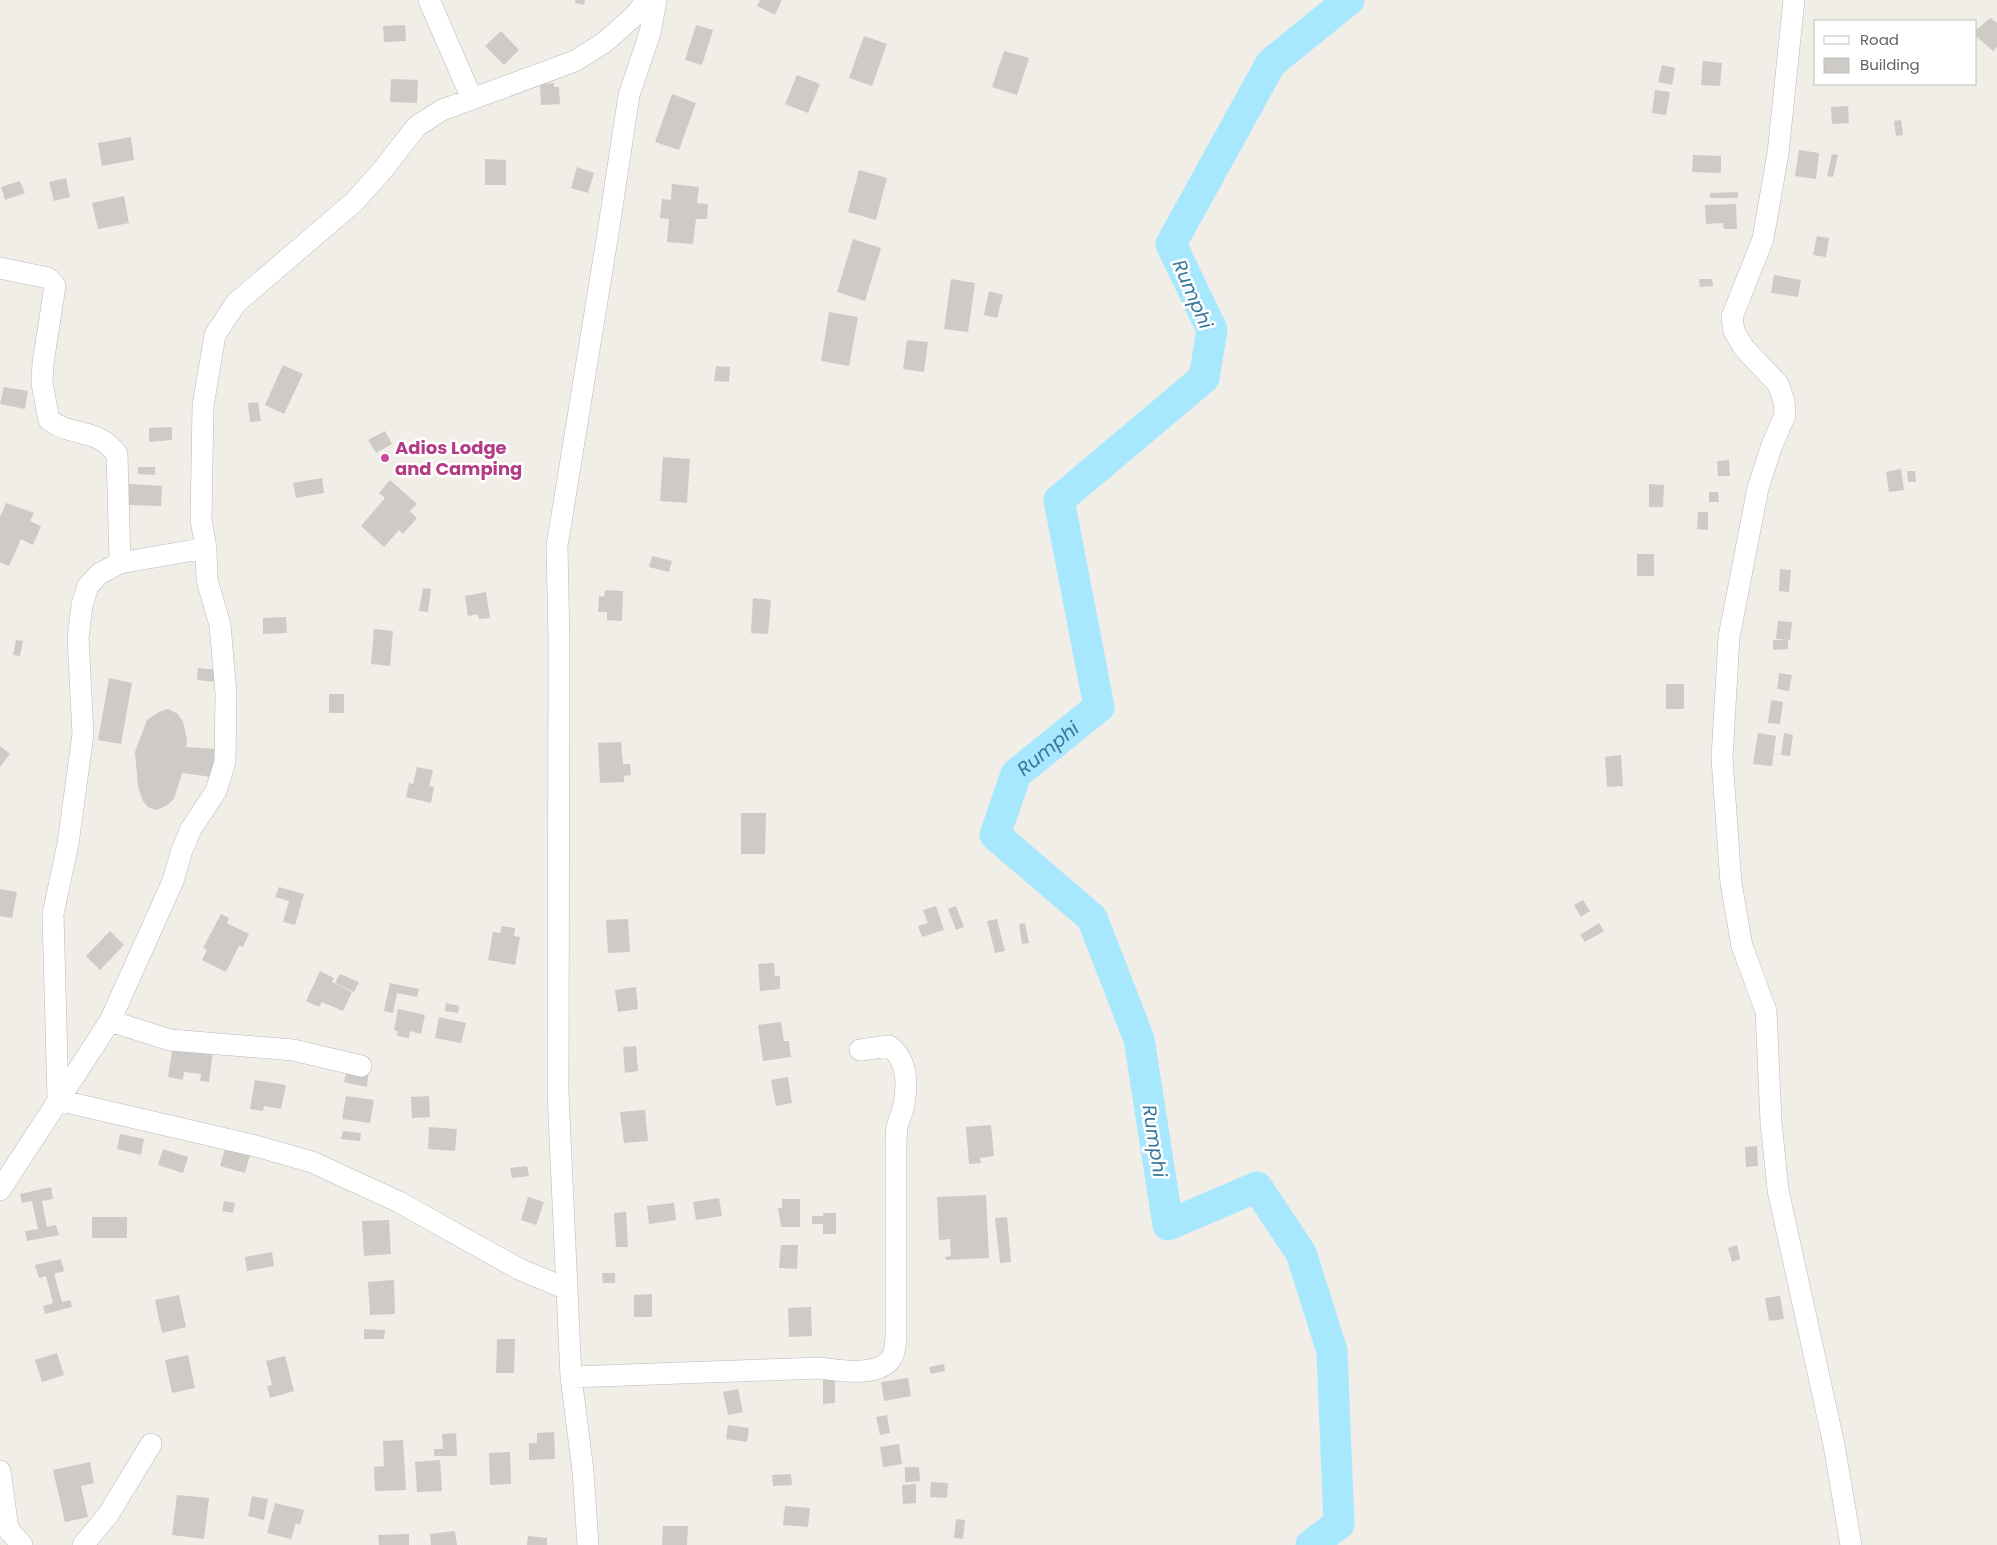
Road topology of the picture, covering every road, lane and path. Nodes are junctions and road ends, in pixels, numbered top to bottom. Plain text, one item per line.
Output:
1 (429, 0) edge
2 (647, 0) edge
3 (656, 0) edge
4 (1794, 0) edge
5 (472, 99) junction
6 (0, 268) edge
7 (206, 548) junction
8 (120, 563) junction
9 (110, 1021) junction
10 (860, 1050) dead end
11 (361, 1066) dead end
12 (58, 1100) junction
13 (0, 1190) edge
14 (567, 1289) junction
15 (571, 1377) junction
16 (151, 1444) dead end
17 (0, 1471) edge
18 (19, 1545) edge
19 (83, 1545) edge
20 (588, 1545) edge
21 (1851, 1545) edge

1 - 5 street
2 - 5 street
3 - 14 street
4 - 21 street
5 - 7 street
6 - 8 street
7 - 8 street
7 - 9 street
8 - 12 street
9 - 11 street
9 - 12 street
10 - 15 street
12 - 13 street
12 - 14 street
14 - 15 street
15 - 20 street
16 - 19 street
17 - 18 street

